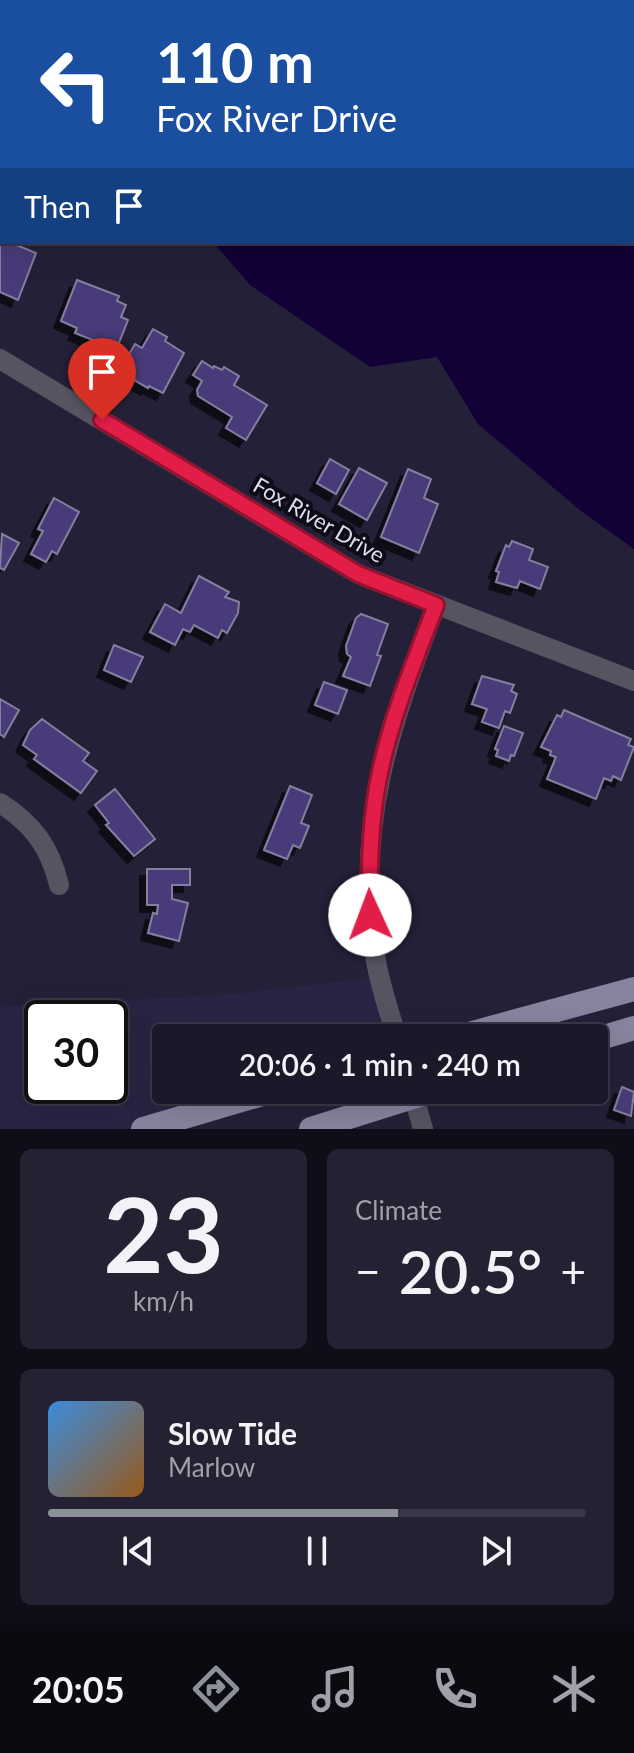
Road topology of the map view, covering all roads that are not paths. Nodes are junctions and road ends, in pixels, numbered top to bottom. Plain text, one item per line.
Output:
1 (0, 359) edge
2 (436, 605) junction
3 (634, 681) edge
4 (0, 803) edge
5 (59, 885) dead end
6 (634, 989) edge
7 (393, 1024) edge
8 (505, 1024) edge
9 (634, 1028) edge
10 (608, 1036) edge
11 (228, 1104) edge
12 (385, 1104) edge
13 (421, 1104) edge
14 (143, 1129) edge
15 (311, 1129) edge
16 (423, 1129) edge

1 - 2 street, Fox River Drive
2 - 3 street, Fox River Drive
2 - 7 street
4 - 5 street
6 - 8 main road
9 - 10 main road
11 - 14 main road
12 - 15 main road
13 - 16 street

